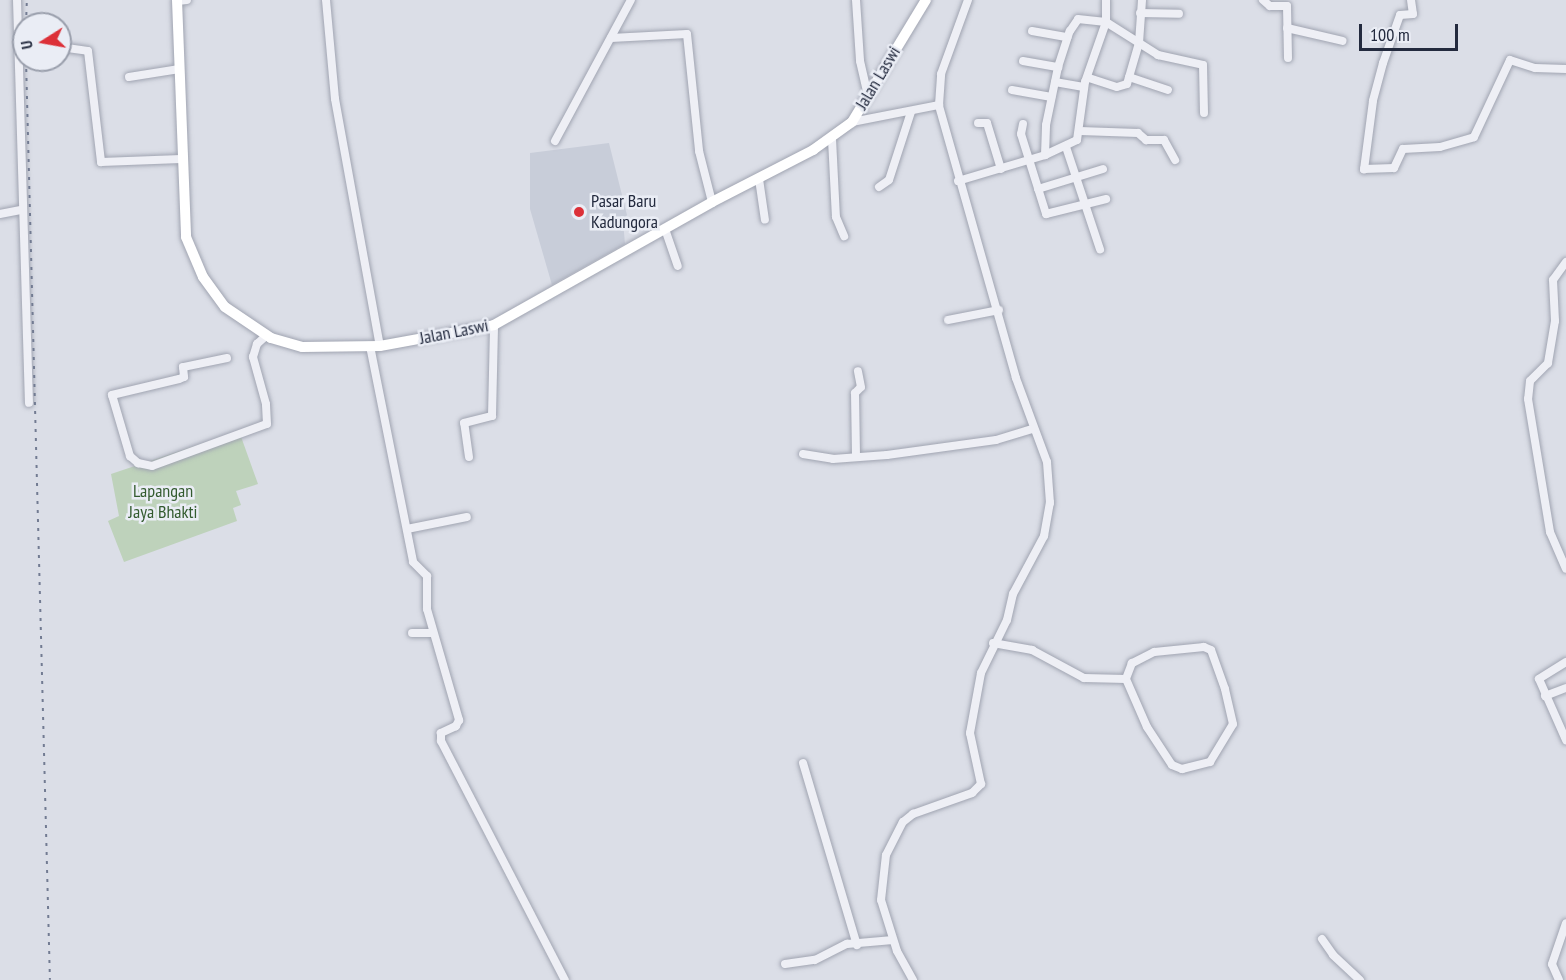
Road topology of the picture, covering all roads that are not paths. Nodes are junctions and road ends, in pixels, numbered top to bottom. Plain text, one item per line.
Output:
1 (17, 0) edge
2 (177, 0) edge
3 (187, 0) edge
4 (326, 0) edge
5 (632, 0) edge
6 (856, 0) edge
7 (926, 0) edge
8 (968, 0) edge
9 (1107, 0) edge
10 (1142, 0) edge
11 (1263, 0) edge
12 (1411, 0) edge
13 (1140, 13) junction
14 (1179, 14) dead end
15 (1106, 22) junction
16 (1287, 28) junction
17 (1032, 32) dead end
18 (1067, 37) junction
19 (610, 38) junction
20 (1343, 41) dead end
21 (1139, 43) junction
22 (72, 49) edge
23 (1288, 58) dead end
24 (1023, 61) dead end
25 (1058, 67) junction
26 (179, 69) junction
27 (1566, 69) edge
28 (129, 77) dead end
29 (1129, 77) junction
30 (1089, 78) junction
31 (1055, 82) junction
32 (1084, 87) junction
33 (1012, 90) dead end
34 (1168, 90) dead end
35 (868, 95) junction
36 (1051, 97) junction
37 (939, 105) junction
38 (911, 112) junction
39 (1204, 113) dead end
40 (852, 122) junction
41 (978, 123) dead end
42 (1023, 124) dead end
43 (1080, 131) junction
44 (832, 140) junction
45 (555, 141) dead end
46 (1066, 147) junction
47 (1045, 155) junction
48 (181, 159) junction
49 (1029, 160) junction
50 (1175, 160) dead end
51 (1001, 169) junction
52 (1103, 169) dead end
53 (1076, 177) junction
54 (759, 179) junction
55 (958, 181) junction
56 (879, 187) dead end
57 (1038, 189) junction
58 (1107, 199) dead end
59 (712, 202) junction
60 (1086, 206) junction
61 (21, 210) junction
62 (0, 214) edge
63 (765, 220) dead end
64 (665, 229) junction
65 (844, 236) dead end
66 (1100, 249) dead end
67 (1566, 262) edge
68 (678, 266) dead end
69 (999, 310) junction
70 (948, 320) dead end
71 (494, 325) junction
72 (267, 335) junction
73 (375, 346) junction
74 (227, 358) dead end
75 (858, 371) dead end
76 (29, 403) dead end
77 (1033, 429) junction
78 (803, 454) dead end
79 (856, 456) junction
80 (469, 457) dead end
81 (467, 517) dead end
82 (407, 529) junction
83 (1566, 569) edge
84 (412, 633) dead end
85 (433, 633) junction
86 (993, 643) junction
87 (1566, 662) edge
88 (1126, 678) junction
89 (1566, 688) edge
90 (1545, 696) junction
91 (1566, 740) edge
92 (803, 763) dead end
93 (1566, 923) edge
94 (1322, 939) dead end
95 (893, 940) junction
96 (857, 945) junction
97 (785, 964) dead end
98 (565, 980) edge
99 (913, 980) edge
100 (1360, 980) edge
101 (1559, 980) edge

1 - 61 street
2 - 3 street
2 - 26 street, Jalan Laswi
4 - 73 street
5 - 19 street
6 - 35 street
7 - 35 street, Jalan Laswi
8 - 37 street
9 - 15 street
10 - 13 street
11 - 16 street
12 - 27 street
13 - 14 street
13 - 21 street
15 - 18 street
15 - 21 street
15 - 30 street
16 - 20 street
16 - 23 street
17 - 18 street
18 - 25 street
19 - 45 street
19 - 59 street
21 - 29 street
21 - 39 street
22 - 48 street
24 - 25 street
25 - 31 street
26 - 28 street
26 - 48 street, Jalan Laswi
29 - 30 street
29 - 34 street
30 - 32 street
31 - 32 street
31 - 36 street
32 - 43 street
33 - 36 street
35 - 40 street, Jalan Laswi
36 - 47 street
37 - 38 street
37 - 55 street
38 - 40 street
38 - 56 street
40 - 44 street, Jalan Laswi
41 - 51 street
42 - 49 street
43 - 46 street
43 - 50 street
44 - 54 street, Jalan Laswi
44 - 65 street
46 - 47 street
46 - 53 street
47 - 49 street
48 - 72 street, Jalan Laswi
49 - 51 street
49 - 57 street
51 - 55 street
52 - 53 street
53 - 57 street
53 - 60 street
54 - 59 street, Jalan Laswi
54 - 63 street
55 - 69 street
57 - 60 street
58 - 60 street
59 - 64 street, Jalan Laswi
60 - 66 street
61 - 62 street
61 - 76 street
64 - 68 street
64 - 71 street, Jalan Laswi
67 - 83 street
69 - 70 street
69 - 77 street
71 - 73 street, Jalan Laswi
71 - 80 street
72 - 73 street, Jalan Laswi
72 - 74 street
73 - 82 street
75 - 79 street
77 - 79 street
77 - 86 street
78 - 79 street
81 - 82 street
82 - 85 street
84 - 85 street
85 - 98 street
86 - 88 street
86 - 95 street
87 - 90 street
88 - 88 street
89 - 90 street
90 - 91 street
92 - 96 street
93 - 101 street
94 - 100 street
95 - 96 street
95 - 99 street
96 - 97 street

